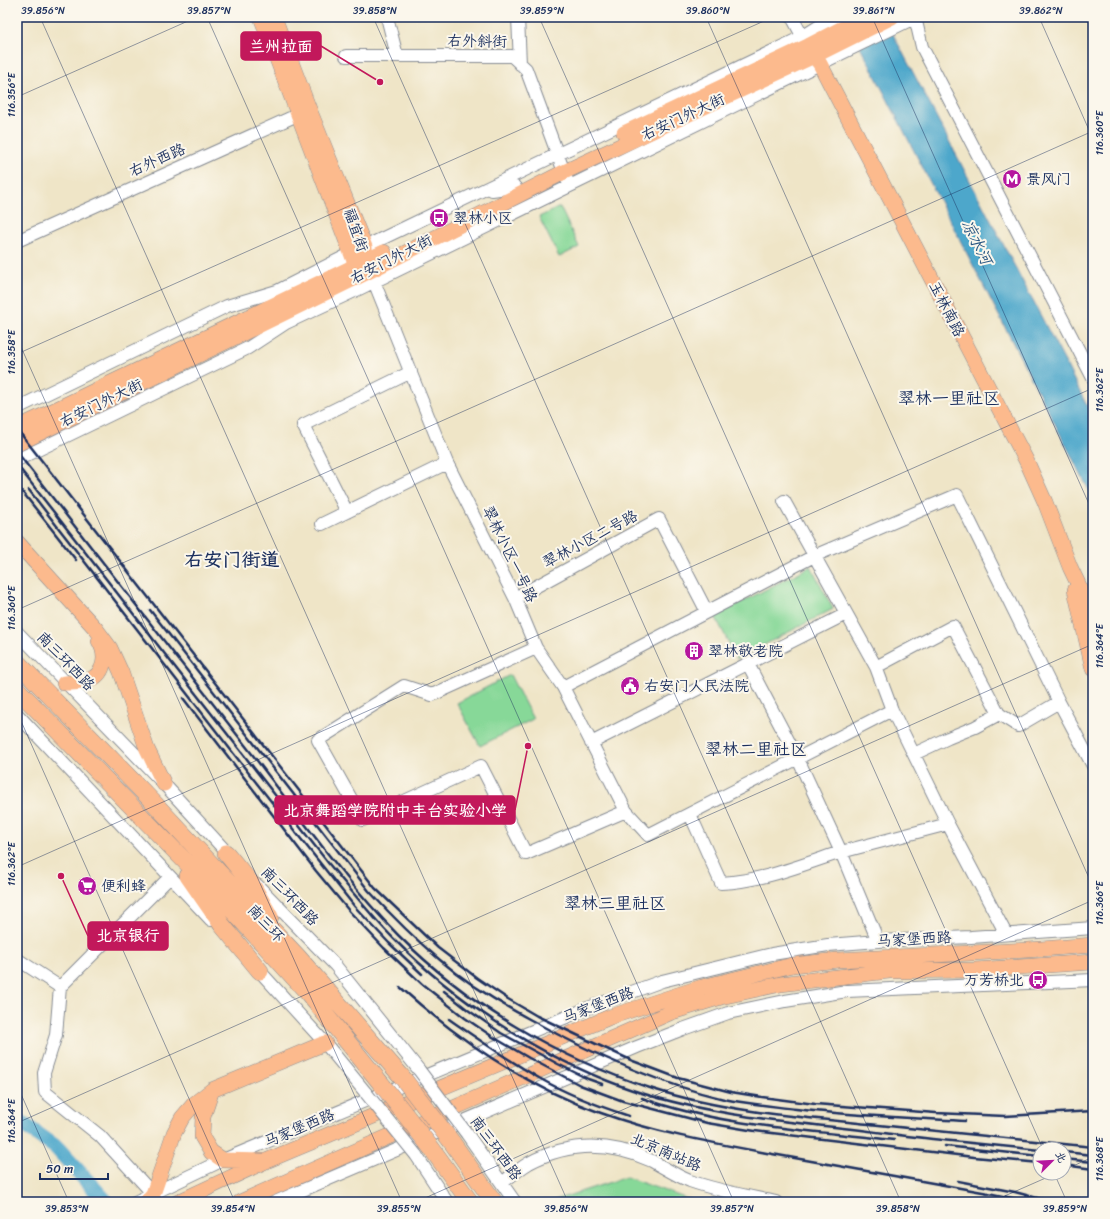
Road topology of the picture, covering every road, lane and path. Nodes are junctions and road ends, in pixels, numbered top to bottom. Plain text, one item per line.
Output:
1 (262, 17) edge
2 (274, 17) edge
3 (387, 17) edge
4 (518, 17) edge
5 (792, 17) edge
6 (838, 17) edge
7 (864, 17) edge
8 (892, 17) edge
9 (913, 18) edge
10 (829, 41) junction
11 (811, 51) junction
12 (346, 56) dead end
13 (397, 56) junction
14 (520, 64) junction
15 (304, 112) junction
16 (563, 169) junction
17 (515, 187) junction
18 (479, 192) junction
19 (17, 240) edge
20 (364, 263) junction
21 (411, 372) junction
22 (1093, 378) edge
23 (17, 408) edge
24 (17, 428) edge
25 (17, 444) edge
26 (17, 460) edge
27 (447, 463) junction
28 (784, 501) dead end
29 (347, 512) junction
30 (322, 524) dead end
31 (17, 542) edge
32 (17, 550) edge
33 (814, 556) junction
34 (1070, 568) junction
35 (515, 598) junction
36 (707, 612) junction
37 (846, 614) junction
38 (1093, 615) edge
39 (17, 632) edge
40 (1093, 635) edge
41 (536, 648) junction
42 (17, 662) edge
43 (748, 664) junction
44 (876, 667) junction
45 (1093, 669) edge
46 (64, 682) junction
47 (563, 687) junction
48 (17, 688) edge
49 (1059, 702) junction
50 (17, 703) edge
51 (892, 710) junction
52 (17, 714) edge
53 (999, 714) junction
54 (591, 743) junction
55 (72, 746) junction
56 (914, 754) junction
57 (798, 758) junction
58 (1093, 766) edge
59 (164, 784) junction
60 (626, 811) junction
61 (690, 814) junction
62 (144, 819) junction
63 (948, 824) junction
64 (841, 852) junction
65 (226, 853) junction
66 (170, 877) junction
67 (1093, 928) edge
68 (1006, 934) junction
69 (878, 941) junction
70 (1093, 945) edge
71 (298, 957) junction
72 (17, 959) edge
73 (1093, 962) edge
74 (260, 971) junction
75 (1093, 980) edge
76 (60, 987) junction
77 (326, 1043) junction
78 (212, 1090) junction
79 (223, 1160) junction
80 (266, 1162) junction
81 (502, 1183) junction
82 (149, 1198) edge
83 (135, 1202) edge
84 (178, 1202) edge
85 (240, 1202) edge
86 (275, 1202) edge
87 (447, 1202) edge
88 (470, 1202) edge
89 (494, 1202) edge
90 (515, 1202) edge
91 (776, 1202) edge

1 - 15 main road, 福宜街
2 - 15 main road, 福宜街
3 - 13 street
4 - 14 street
5 - 11 street
6 - 10 street
7 - 10 main road
8 - 10 main road
9 - 10 street
9 - 22 street
10 - 11 main road, 右安门外大街
10 - 11 street
11 - 16 main road, 右安门外大街
11 - 16 street
11 - 34 main road, 玉林南路
12 - 13 street, 右外斜街
13 - 14 street, 右外斜街
14 - 16 street, 右外斜街
15 - 19 street, 右外西路
15 - 20 main road, 福宜街
16 - 17 main road, 右安门外大街
16 - 18 street
16 - 20 main road, 右安门外大街
17 - 18 street
17 - 20 main road, 右安门外大街
18 - 20 street
20 - 21 street, 翠林小区一号路
20 - 23 street
20 - 24 main road, 右安门外大街
20 - 25 main road, 右安门外大街
20 - 26 street
21 - 27 street, 翠林小区一号路
21 - 29 street
27 - 29 street
27 - 35 street, 翠林小区一号路
28 - 33 street
29 - 30 street
31 - 59 main road
32 - 46 main road
33 - 36 street
33 - 37 street
33 - 49 street
34 - 38 main road, 玉林南路
34 - 40 street, 玉林南路
34 - 45 main road, 玉林南路
35 - 36 street, 翠林小区二号路
35 - 41 street, 翠林小区一号路
36 - 47 street
37 - 43 street
37 - 44 street
39 - 46 street, 南三环西路
41 - 47 street, 翠林小区一号路
41 - 60 street
42 - 71 highway, 南三环
43 - 54 street
43 - 57 street
44 - 51 street
44 - 53 street
46 - 59 street, 南三环西路
47 - 54 street, 翠林小区一号路
48 - 55 highway, 南三环
49 - 53 street
49 - 58 street
50 - 55 highway
51 - 56 street
51 - 57 street
52 - 66 street
53 - 56 street
54 - 60 street, 翠林小区一号路
55 - 62 highway, 南三环
56 - 63 street
57 - 61 street
57 - 64 street
59 - 65 street, 南三环西路
60 - 61 street, 翠林小区一号路
61 - 64 street
62 - 74 highway
62 - 88 highway, 南三环, bridge
63 - 64 street
63 - 68 street
64 - 69 street
65 - 71 highway
65 - 81 street, 南三环西路, bridge
66 - 74 street
66 - 76 street
67 - 68 street, 马家堡西路
68 - 69 street, 马家堡西路
69 - 79 street, 马家堡西路
70 - 80 main road, 马家堡西路
71 - 89 highway, 南三环, bridge
72 - 76 street
73 - 85 main road, 马家堡西路
74 - 77 street
75 - 86 street
76 - 82 street
77 - 78 main road
77 - 87 street, bridge
78 - 79 main road
78 - 82 main road
79 - 80 main road
79 - 82 street, 马家堡西路
80 - 84 main road, 马家堡西路
81 - 90 street, 南三环西路
81 - 91 street, 北京南站路
82 - 83 street, 马家堡西路

